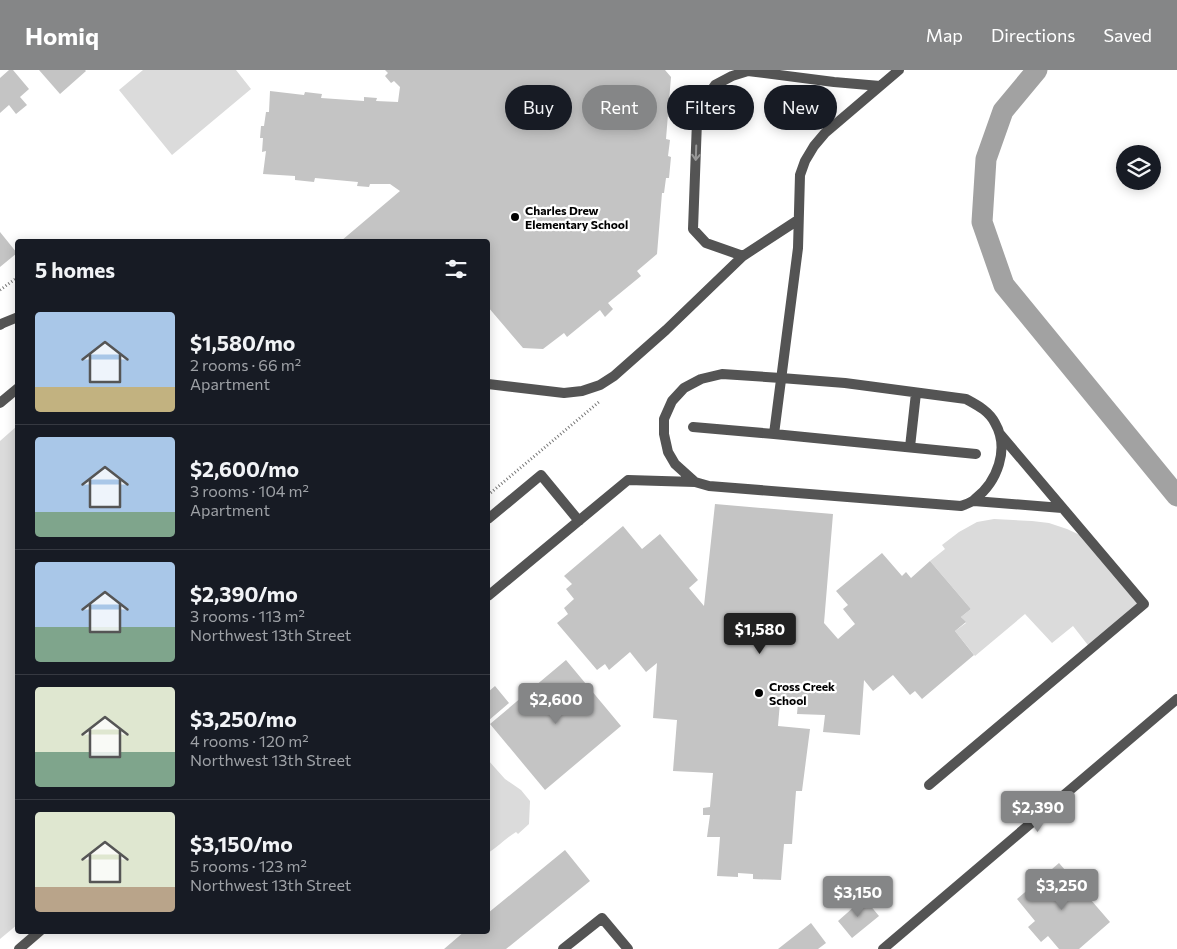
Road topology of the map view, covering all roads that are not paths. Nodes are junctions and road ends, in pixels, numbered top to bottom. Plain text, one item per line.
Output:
1 (899, 70) edge
2 (880, 86) junction
3 (798, 220) junction
4 (743, 256) junction
5 (15, 319) edge
6 (0, 325) edge
7 (781, 378) junction
8 (490, 384) edge
9 (15, 390) edge
10 (916, 392) junction
11 (0, 403) edge
12 (693, 427) dead end
13 (1000, 433) junction
14 (774, 434) junction
15 (910, 448) junction
16 (976, 454) dead end
17 (695, 482) junction
18 (974, 501) junction
19 (1062, 508) junction
20 (490, 517) edge
21 (579, 521) junction
22 (490, 594) edge
23 (1177, 699) edge
24 (930, 785) dead end
25 (36, 934) edge
26 (19, 949) edge
27 (563, 949) edge
28 (628, 949) edge
29 (883, 949) edge

1 - 2 street
2 - 3 street
2 -> 4 street
3 - 4 street
3 - 7 street
4 - 8 street
5 - 6 street
7 - 10 street
7 - 14 street
7 - 17 street
9 - 11 street
10 - 13 street
10 - 15 street
12 - 14 street
13 - 18 street
13 - 19 street
14 - 15 street
15 - 16 street
17 - 18 street
17 - 21 street
18 - 19 street
19 - 24 street
20 - 21 street
21 - 22 street
23 - 29 street
25 - 26 street
27 - 28 street

